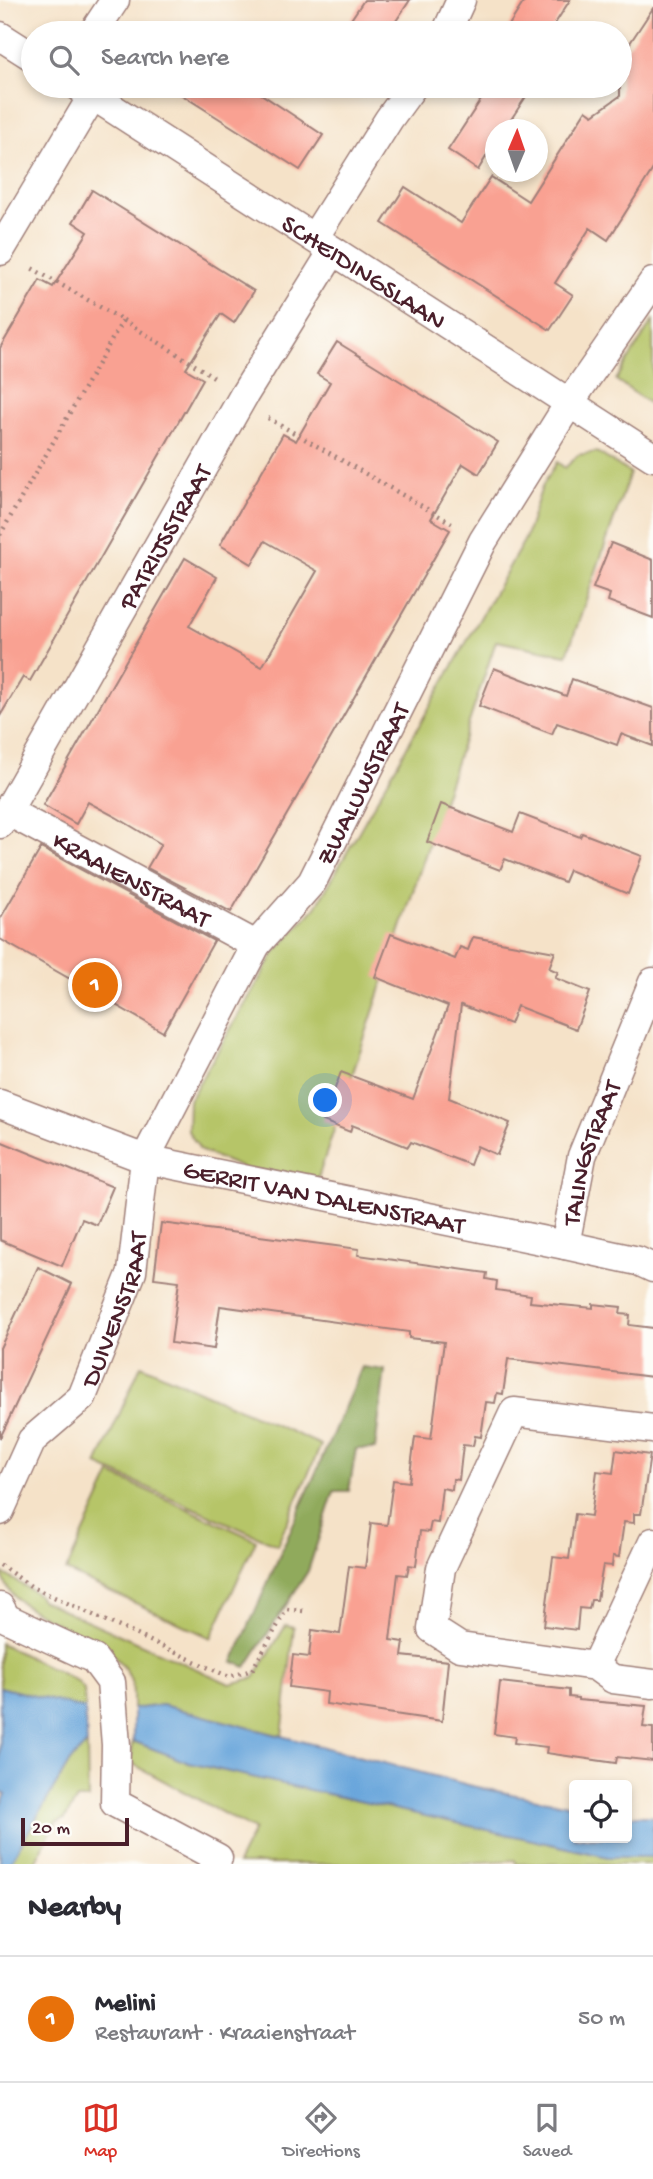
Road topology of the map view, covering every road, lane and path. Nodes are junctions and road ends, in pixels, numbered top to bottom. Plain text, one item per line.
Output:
1 (115, 0) edge
2 (461, 0) edge
3 (101, 21) edge
4 (451, 21) edge
5 (0, 36) edge
6 (21, 49) edge
7 (81, 98) edge
8 (96, 98) edge
9 (404, 98) edge
10 (324, 244) junction
11 (0, 250) edge
12 (653, 282) edge
13 (123, 320) junction
14 (242, 399) junction
15 (570, 402) junction
16 (653, 457) edge
17 (0, 535) edge
18 (483, 541) junction
19 (4, 818) edge
20 (256, 945) junction
21 (653, 982) edge
22 (0, 1104) edge
23 (145, 1159) junction
24 (565, 1245) junction
25 (653, 1268) edge
26 (653, 1429) edge
27 (0, 1511) edge
28 (653, 1542) edge
29 (0, 1565) edge
30 (0, 1607) edge
31 (304, 1611) dead end
32 (595, 1666) junction
33 (653, 1684) edge
34 (214, 1864) edge

1 - 3 street
2 - 4 street
5 - 6 street
7 - 11 street
8 - 10 street, SCHEIDINGSLAAN
9 - 10 street, PATRIJSSTRAAT
10 - 14 street, PATRIJSSTRAAT
10 - 15 street, SCHEIDINGSLAAN
11 - 13 path
12 - 15 street, ZWALUWSTRAAT
13 - 14 path
13 - 17 path
14 - 18 path
14 - 19 street, PATRIJSSTRAAT
15 - 16 street, SCHEIDINGSLAAN
15 - 18 street, ZWALUWSTRAAT
18 - 20 street, ZWALUWSTRAAT
19 - 20 street, KRAAIENSTRAAT
20 - 23 street, ZWALUWSTRAAT
21 - 24 street, TALINGSTRAAT
22 - 23 street, GERRIT VAN DALENSTRAAT
23 - 24 street, GERRIT VAN DALENSTRAAT
23 - 27 street, DUIVENSTRAAT
24 - 25 street, GERRIT VAN DALENSTRAAT
26 - 32 street
28 - 32 street
29 - 31 path
30 - 34 street
32 - 33 street

